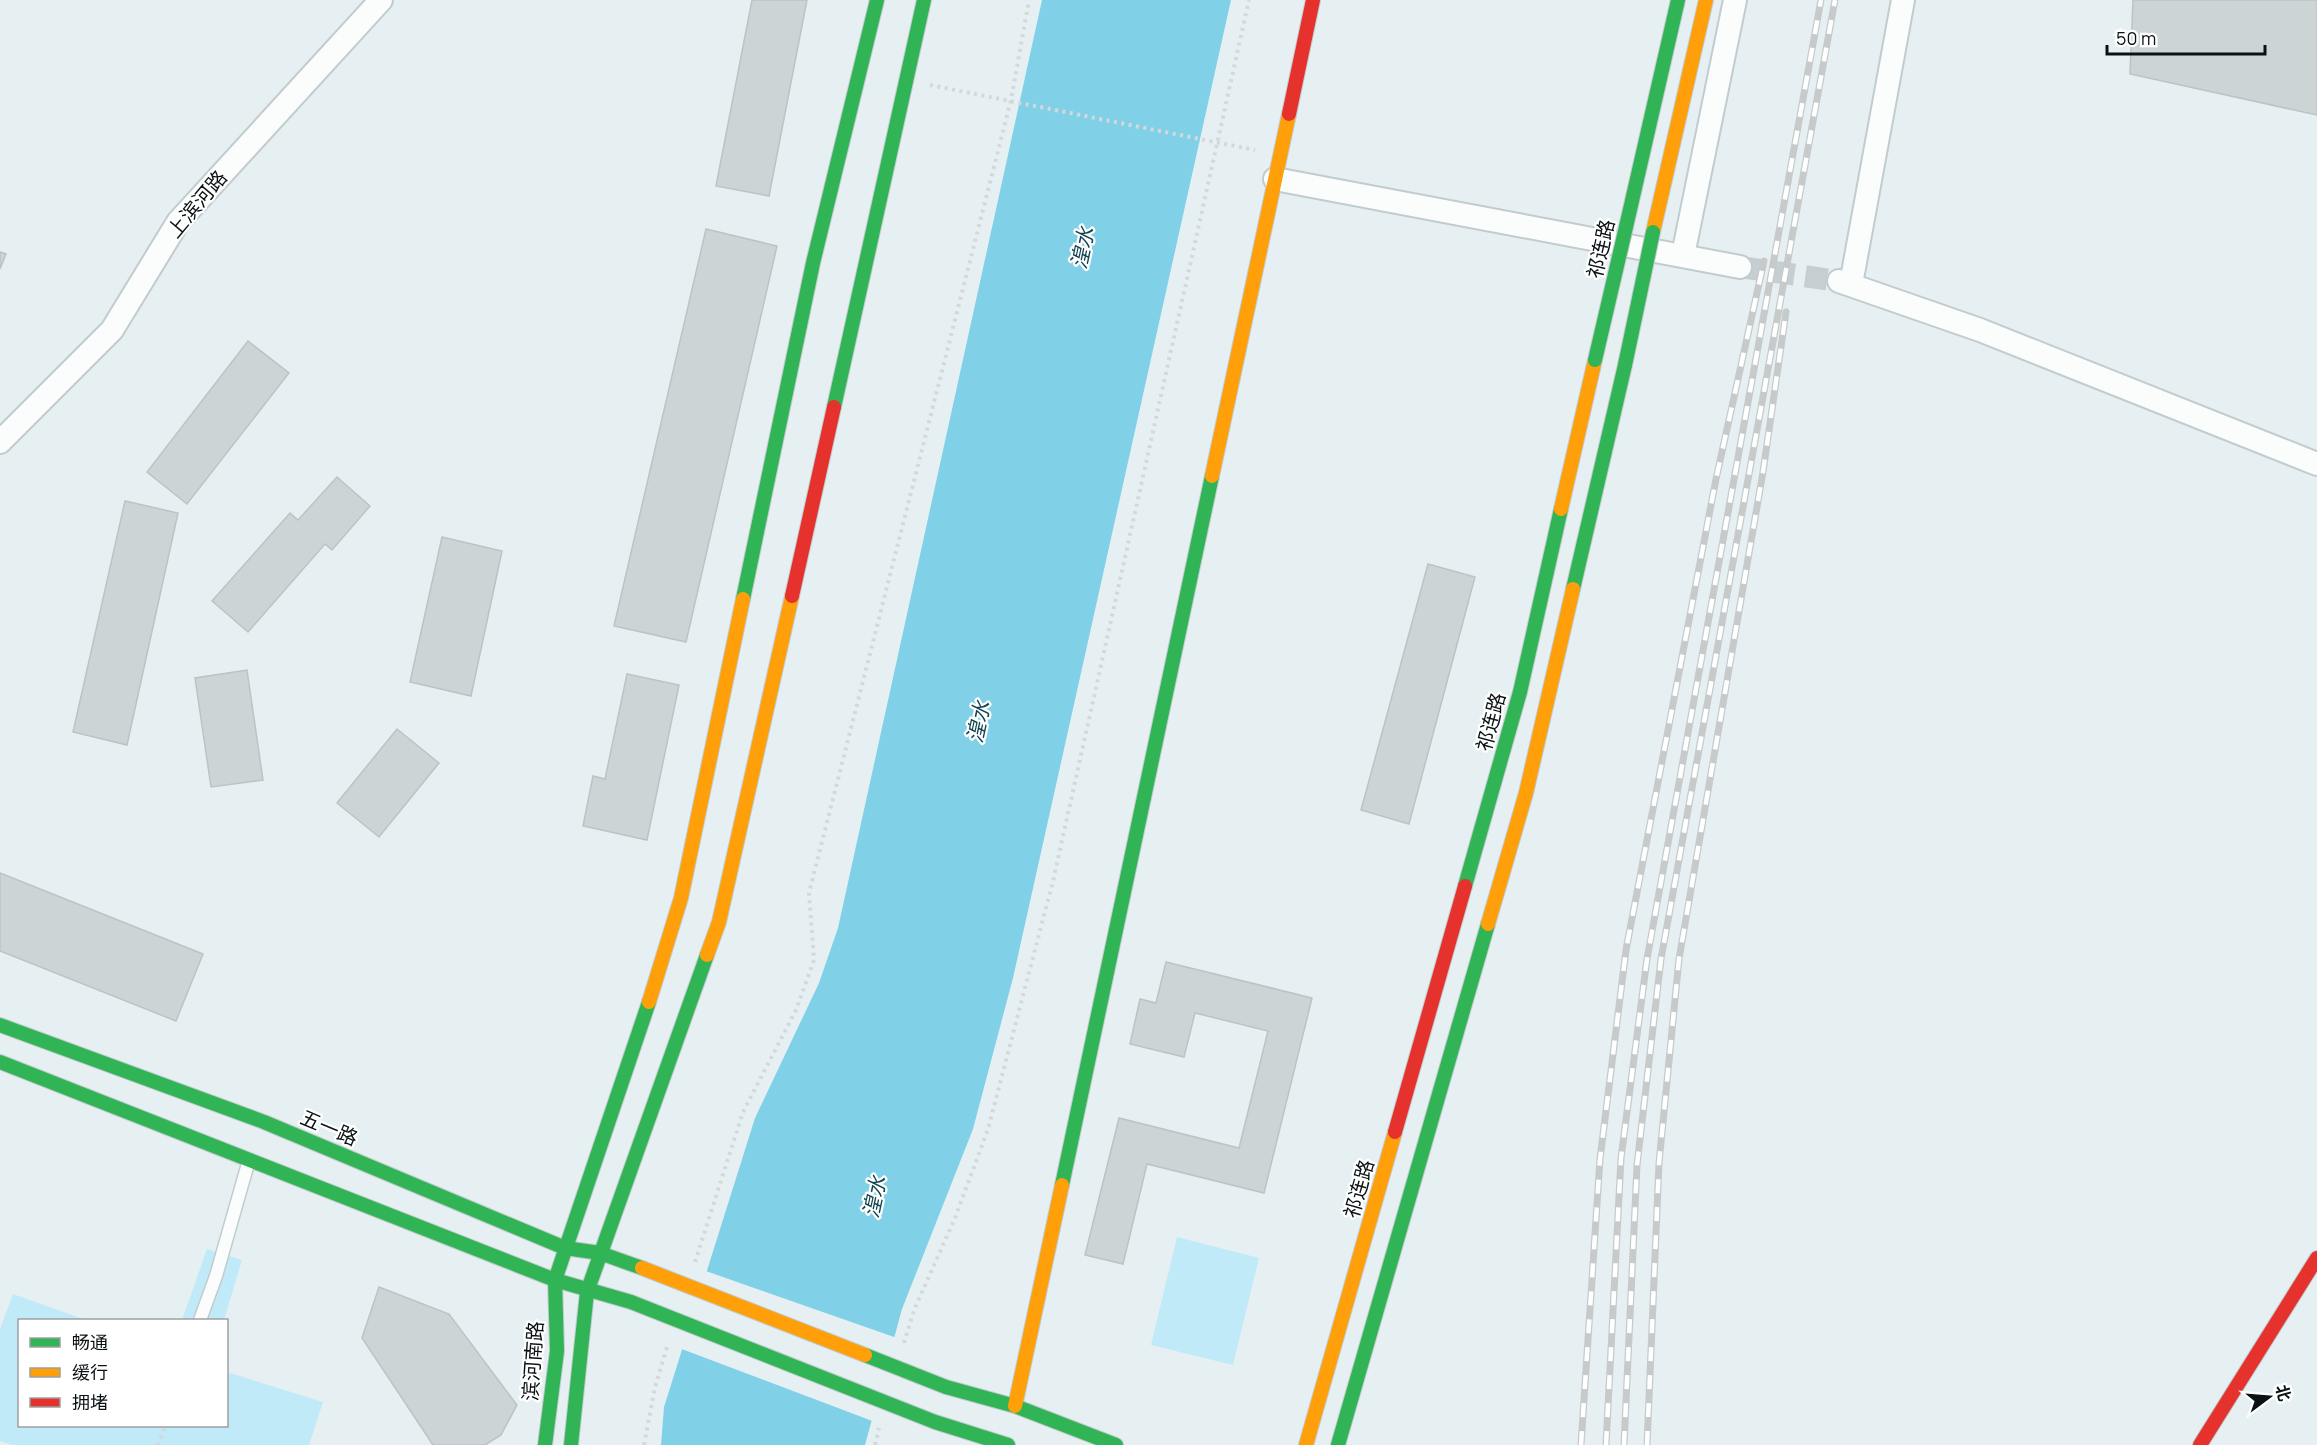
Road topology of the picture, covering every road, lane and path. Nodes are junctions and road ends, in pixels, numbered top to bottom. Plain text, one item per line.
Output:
1 (381, 0) edge
2 (877, 0) edge
3 (924, 0) edge
4 (1029, 0) edge
5 (1249, 0) edge
6 (1313, 0) edge
7 (1678, 0) edge
8 (1706, 0) edge
9 (1735, 0) edge
10 (1903, 0) edge
11 (959, 90) dead end
12 (1011, 100) junction
13 (1218, 142) junction
14 (1279, 155) junction
15 (1275, 179) junction
16 (1683, 255) junction
17 (1740, 267) tunnel mouth
18 (0, 442) edge
19 (2317, 464) edge
20 (0, 1025) edge
21 (0, 1062) edge
22 (249, 1159) junction
23 (565, 1248) junction
24 (600, 1253) junction
25 (2317, 1258) edge
26 (693, 1266) dead end
27 (555, 1280) junction
28 (587, 1292) junction
29 (200, 1319) edge
30 (669, 1343) dead end
31 (902, 1352) dead end
32 (1015, 1406) junction
33 (164, 1427) edge
34 (879, 1427) dead end
35 (983, 1441) edge
36 (158, 1445) edge
37 (545, 1445) edge
38 (571, 1445) edge
39 (644, 1445) edge
40 (875, 1445) edge
41 (1008, 1445) edge
42 (1116, 1445) edge
43 (1306, 1445) edge
44 (1338, 1445) edge
45 (2200, 1445) edge

1 - 18 street, 上滨河路
2 - 23 main road, 滨河南路
3 - 24 main road
4 - 12 path
5 - 13 path
6 - 14 main road
7 - 43 main road, 祁连路, bridge
8 - 44 main road, bridge
9 - 16 street
10 - 19 street
11 - 12 path
12 - 13 path
12 - 26 path
13 - 14 path
13 - 31 path
14 - 15 main road
15 - 16 street
15 - 32 main road
16 - 17 street
20 - 23 main road, 五一路
21 - 22 main road
22 - 27 main road
22 - 29 lane
23 - 24 main road, 五一路
23 - 27 main road, 滨河南路
24 - 28 main road
24 - 32 main road, 五一路, bridge
25 - 45 main road
27 - 28 main road
27 - 37 main road, 滨河南路
28 - 35 main road, bridge
28 - 38 main road
30 - 39 path
32 - 42 main road, 五一路
33 - 36 path
34 - 40 path
35 - 41 main road

